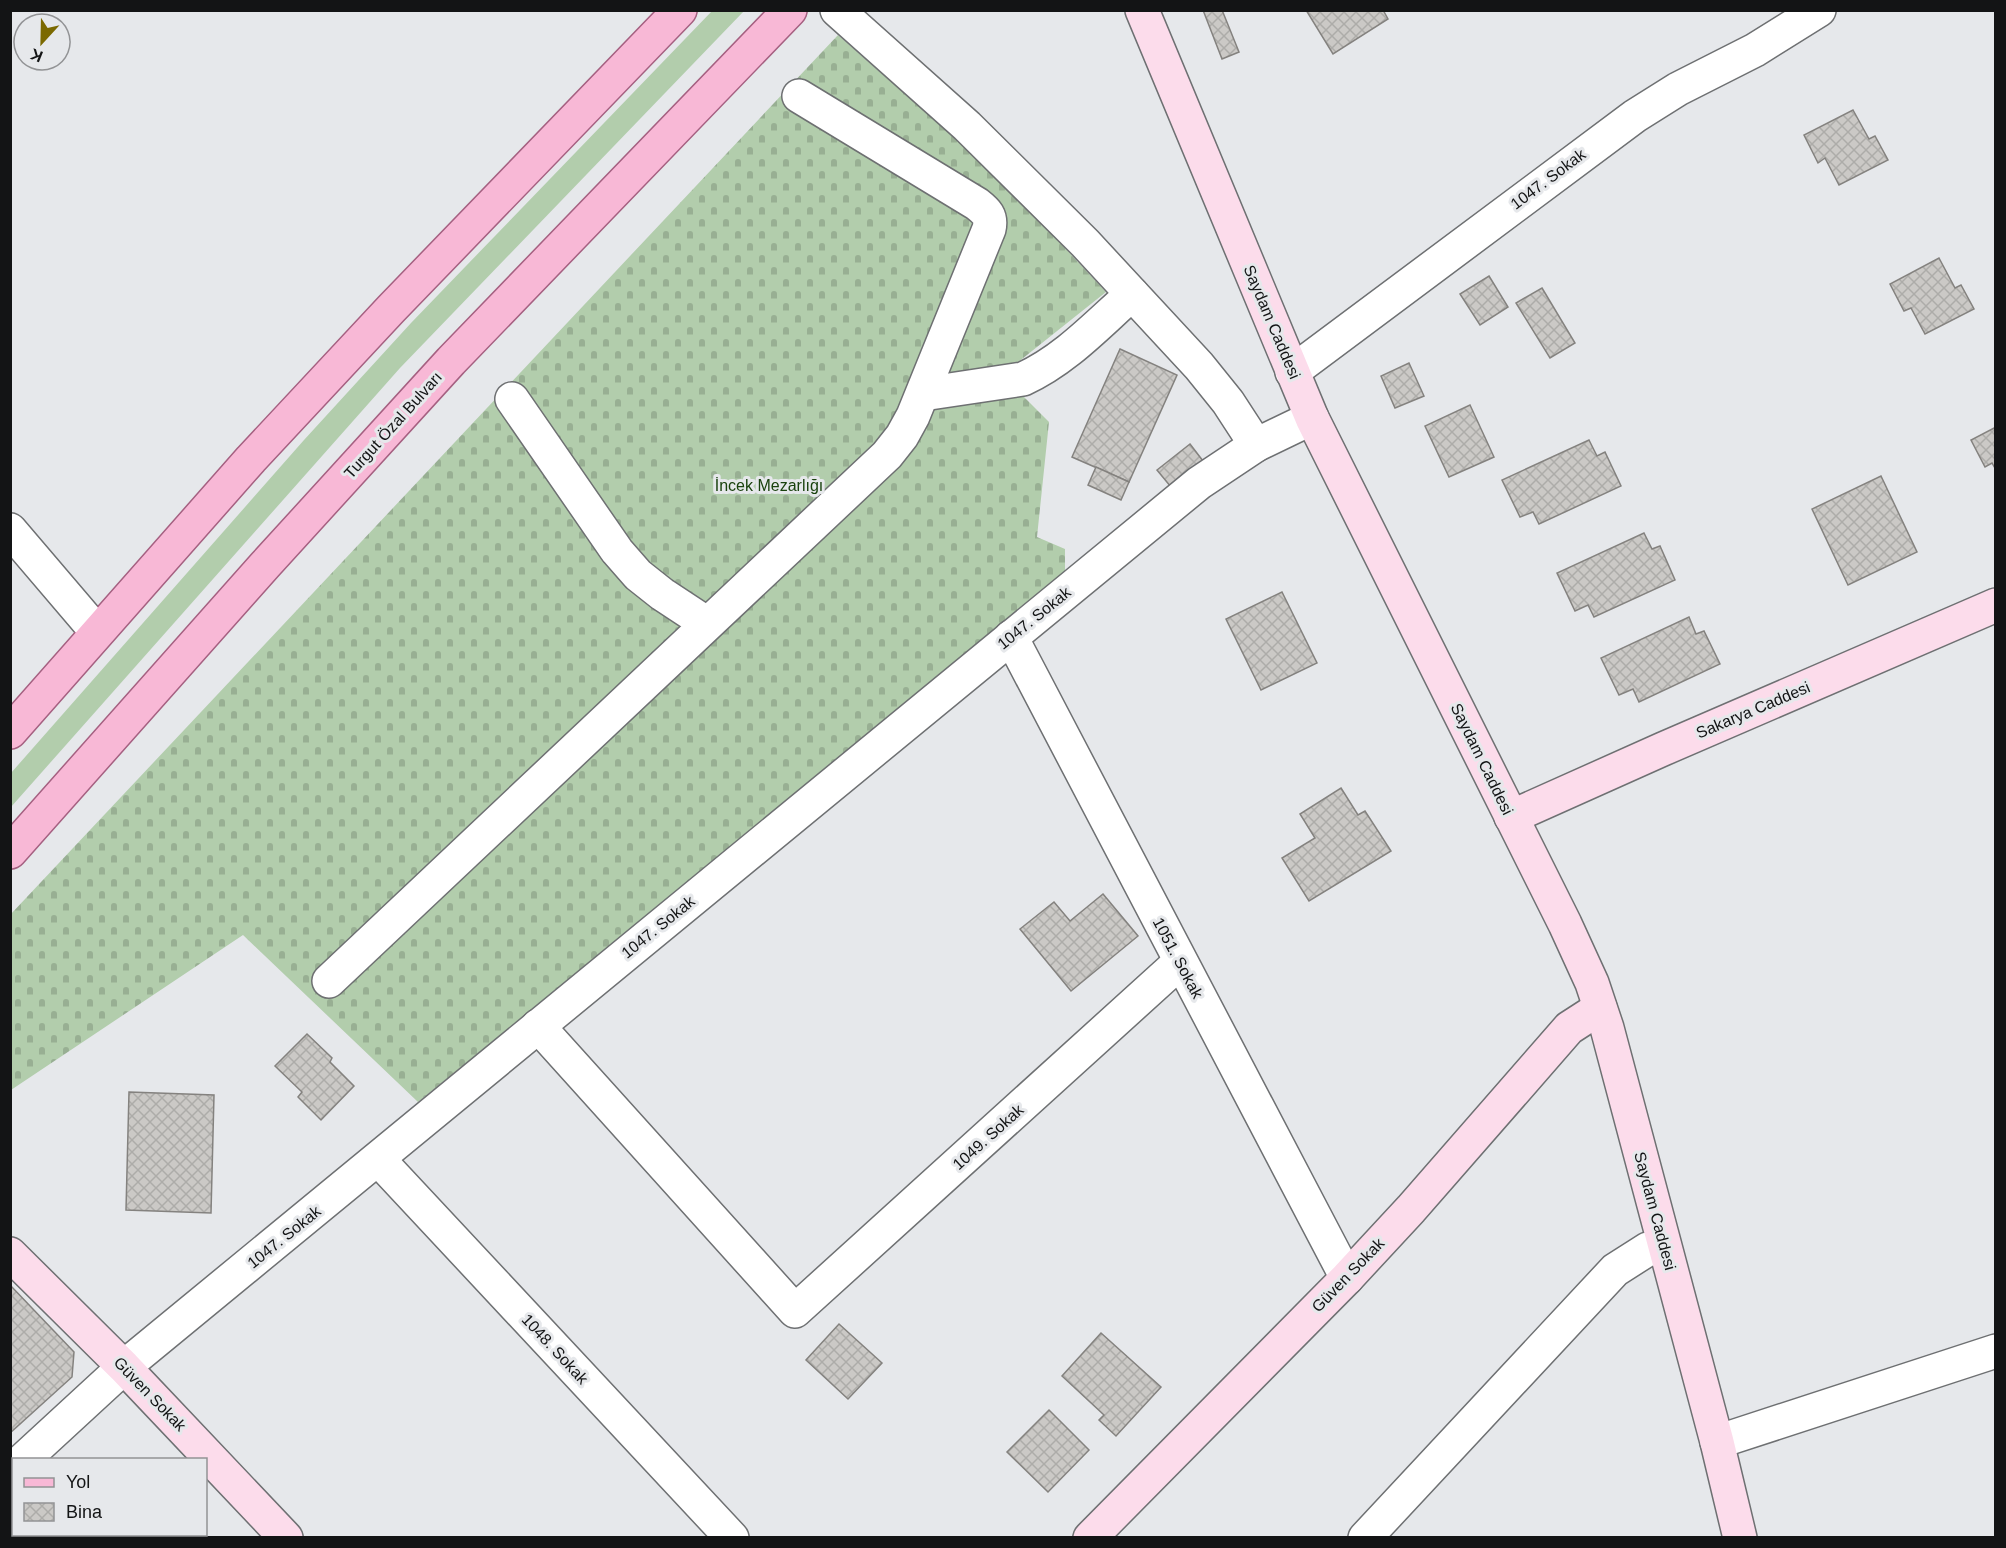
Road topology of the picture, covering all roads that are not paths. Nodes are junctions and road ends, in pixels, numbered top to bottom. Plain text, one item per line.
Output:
1 (680, 10) edge
2 (790, 10) edge
3 (837, 10) edge
4 (1142, 10) edge
5 (1819, 10) edge
6 (799, 96) dead end
7 (1132, 294) junction
8 (1292, 372) junction
9 (923, 394) junction
10 (512, 399) dead end
11 (1312, 418) junction
12 (1256, 445) junction
13 (10, 530) edge
14 (1995, 605) edge
15 (706, 624) junction
16 (97, 632) junction
17 (1011, 637) junction
18 (10, 732) edge
19 (1511, 817) junction
20 (10, 852) edge
21 (1180, 962) junction
22 (328, 981) dead end
23 (1600, 1008) junction
24 (538, 1026) junction
25 (379, 1160) junction
26 (1664, 1245) junction
27 (10, 1254) edge
28 (1347, 1278) junction
29 (1995, 1351) edge
30 (124, 1367) junction
31 (1717, 1442) junction
32 (25, 1458) edge
33 (286, 1538) edge
34 (732, 1538) edge
35 (1090, 1538) edge
36 (1365, 1538) edge
37 (1740, 1538) edge

1 - 16 main road
2 - 20 main road, Turgut Özal Bulvarı
3 - 7 street
4 - 8 street, Saydam Caddesi
5 - 8 street, 1047. Sokak
6 - 9 street
7 - 9 street
7 - 12 street
8 - 11 street, Saydam Caddesi
9 - 15 street
10 - 15 street
11 - 12 street, 1047. Sokak
11 - 19 street, Saydam Caddesi
12 - 17 street, 1047. Sokak
13 - 16 street
14 - 19 street, Sakarya Caddesi
15 - 22 street
16 - 18 main road
17 - 21 street, 1051. Sokak
17 - 24 street, 1047. Sokak
19 - 23 street, Saydam Caddesi
21 - 24 street, 1049. Sokak
21 - 28 street, 1051. Sokak
23 - 26 street, Saydam Caddesi
23 - 28 street, Güven Sokak
24 - 25 street, 1047. Sokak
25 - 30 street, 1047. Sokak
25 - 34 street, 1048. Sokak
26 - 31 street, Saydam Caddesi
26 - 36 street
27 - 30 street, Güven Sokak
28 - 35 street, Güven Sokak
29 - 31 street
30 - 32 street, 1047. Sokak
30 - 33 street, Güven Sokak
31 - 37 street, Saydam Caddesi

